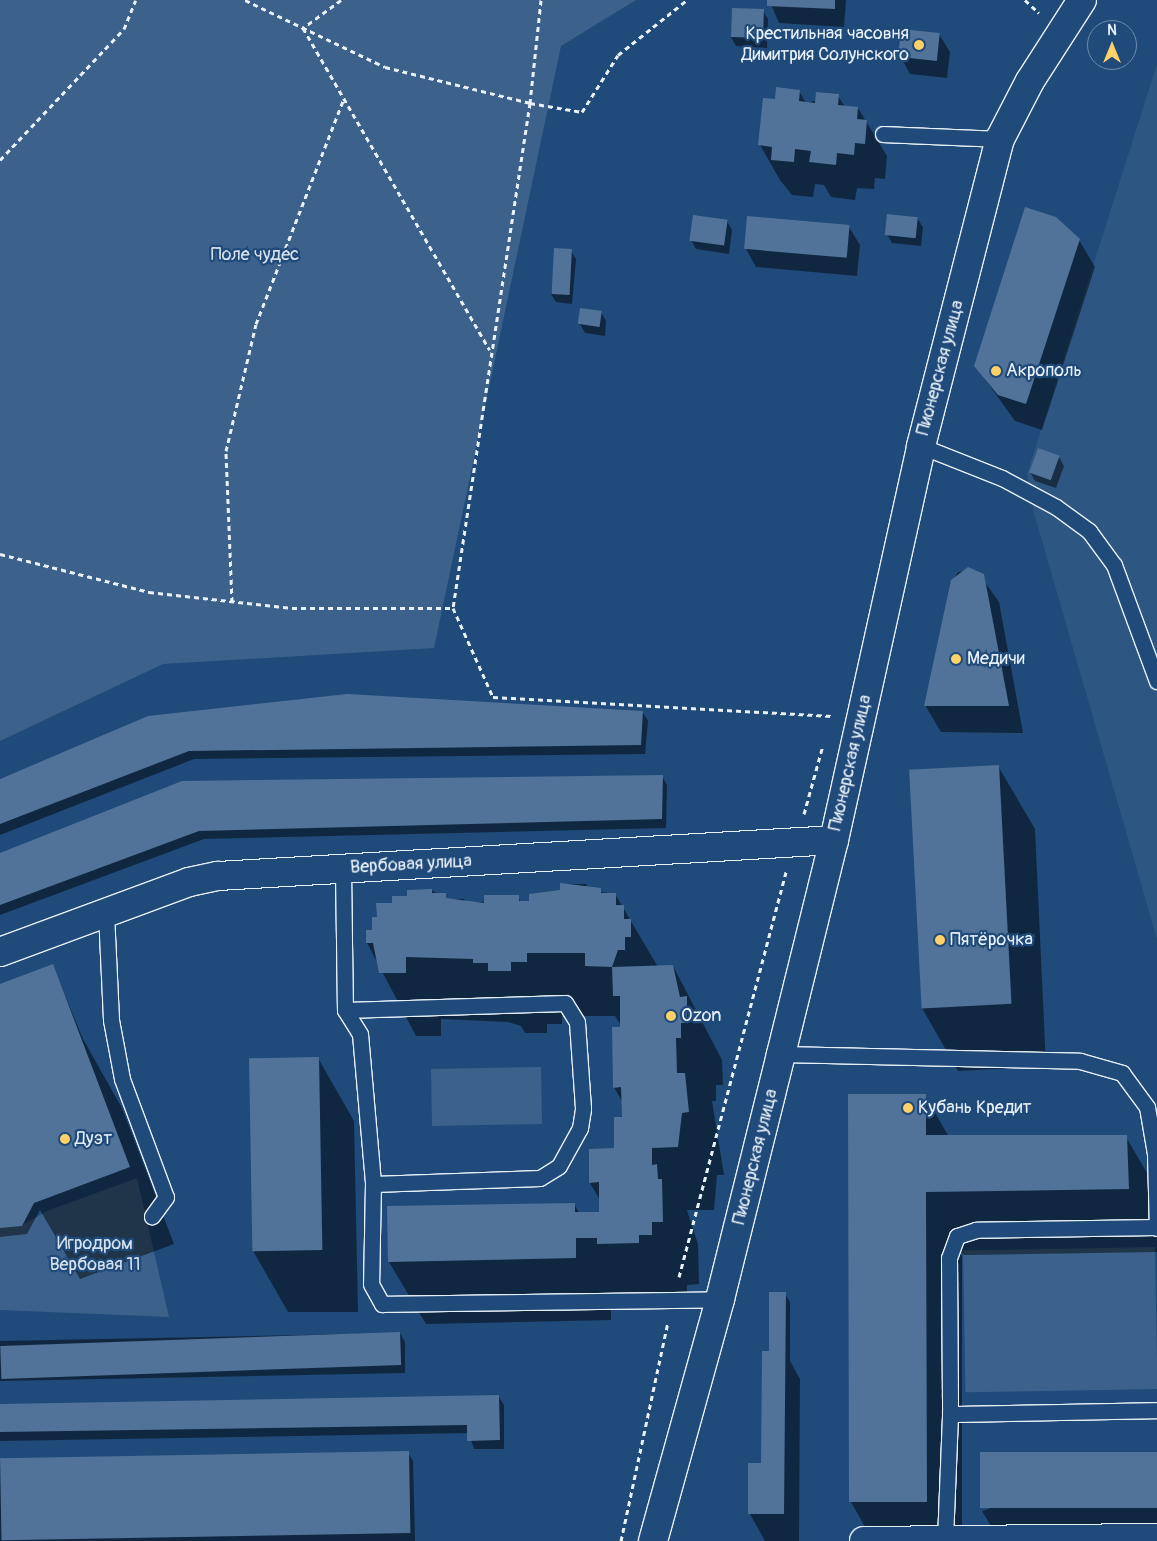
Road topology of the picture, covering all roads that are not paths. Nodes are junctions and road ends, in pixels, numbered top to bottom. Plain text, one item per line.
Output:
1 (1082, 0) edge
2 (883, 134) dead end
3 (1000, 140) junction
4 (921, 446) junction
5 (1155, 675) edge
6 (834, 840) junction
7 (343, 870) junction
8 (106, 913) junction
9 (0, 952) edge
10 (345, 1010) junction
11 (781, 1054) junction
12 (373, 1184) junction
13 (152, 1216) dead end
14 (1157, 1228) edge
15 (720, 1299) junction
16 (1157, 1410) edge
17 (950, 1414) junction
18 (1157, 1538) edge
19 (945, 1540) edge
20 (1044, 1540) edge
21 (653, 1541) edge
22 (864, 1541) edge

1 - 3 street, Пионерская улица
2 - 3 lane
3 - 4 street, Пионерская улица
4 - 5 lane
4 - 6 street, Пионерская улица
6 - 7 street, Вербовая улица
6 - 11 street, Пионерская улица
7 - 8 street, Вербовая улица
7 - 10 lane
8 - 9 street, Вербовая улица
8 - 13 lane
10 - 12 lane
10 - 12 lane
11 - 14 lane
11 - 15 street, Пионерская улица
12 - 15 lane
14 - 17 lane
15 - 21 street, Пионерская улица
16 - 17 lane
17 - 19 lane
18 - 20 street
19 - 20 street
19 - 22 street

